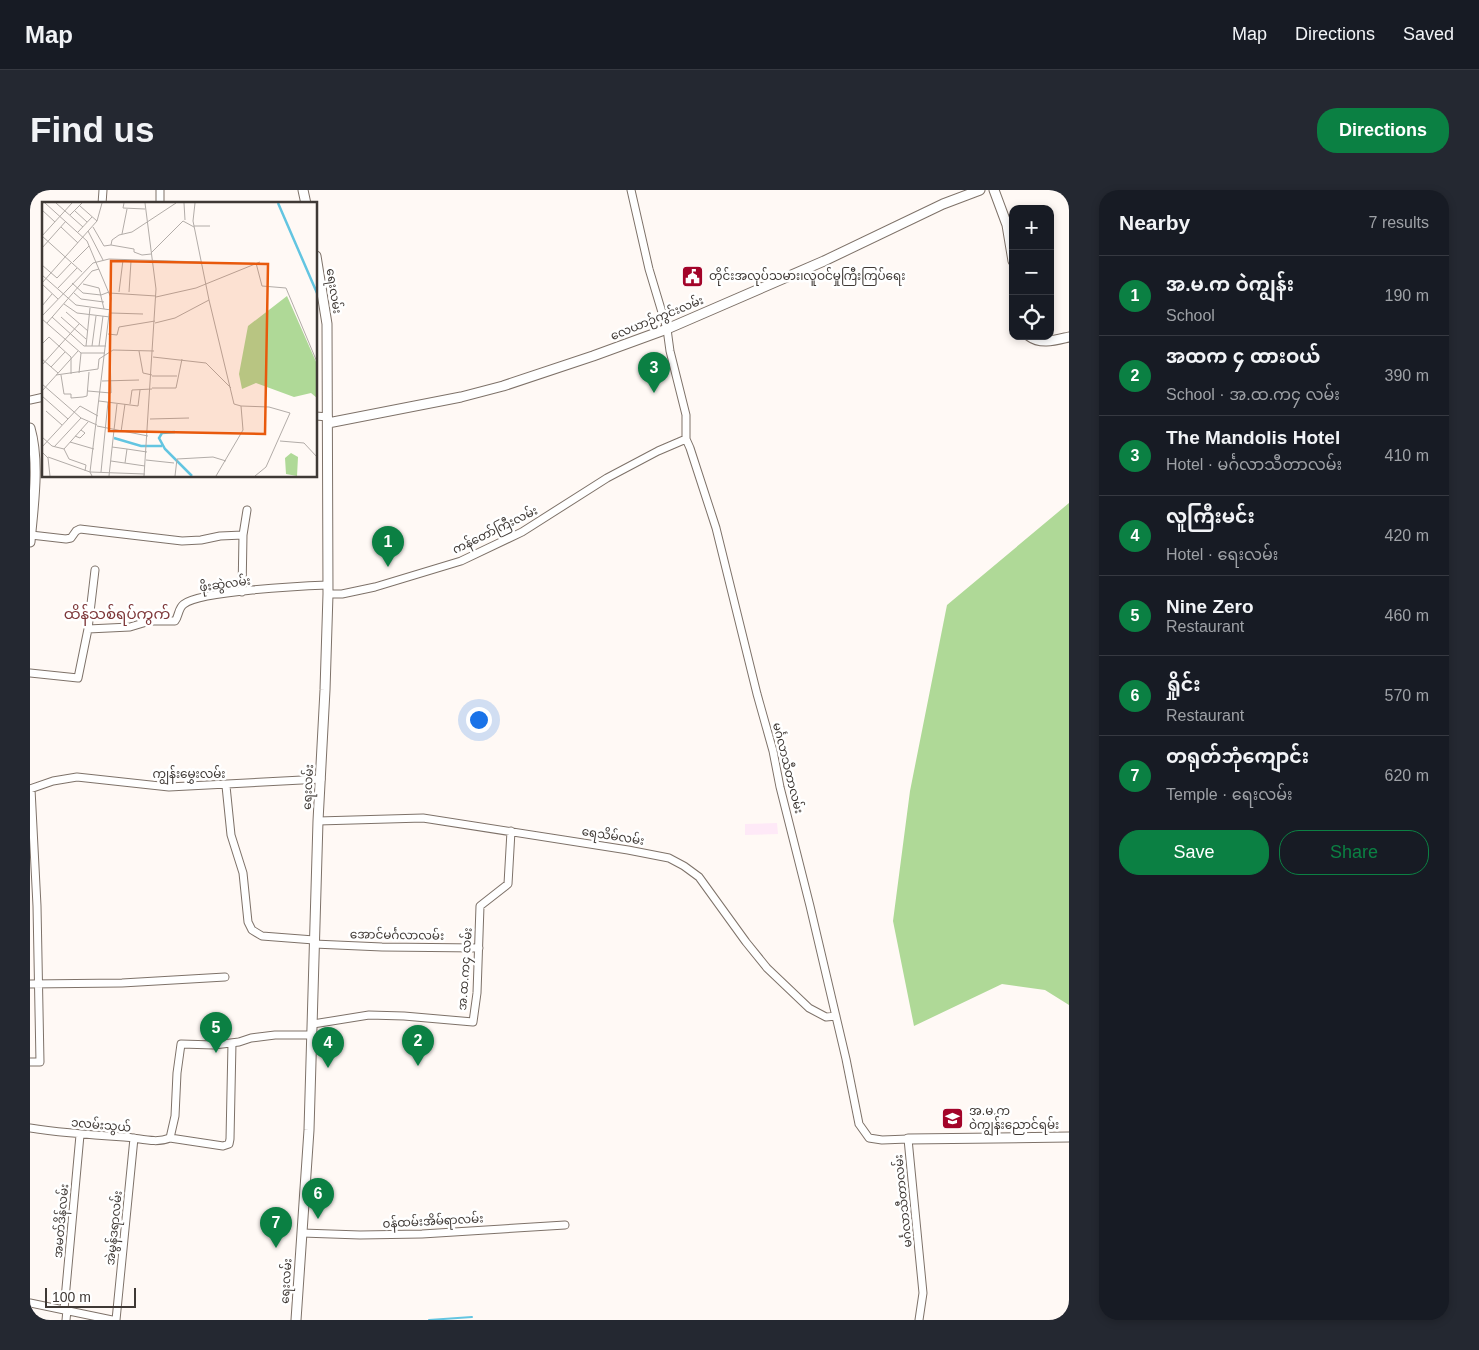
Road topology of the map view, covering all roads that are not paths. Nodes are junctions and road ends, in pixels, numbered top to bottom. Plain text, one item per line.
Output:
1 (631, 190) edge
2 (980, 190) edge
3 (994, 190) edge
4 (1011, 250) edge
5 (318, 268) edge
6 (666, 329) junction
7 (1069, 337) edge
8 (1037, 340) edge
9 (318, 417) edge
10 (328, 420) junction
11 (30, 428) edge
12 (686, 439) junction
13 (246, 510) dead end
14 (31, 516) edge
15 (31, 535) edge
16 (243, 535) junction
17 (30, 542) edge
18 (95, 570) dead end
19 (328, 589) junction
20 (242, 592) junction
21 (88, 629) junction
22 (30, 673) edge
23 (321, 779) junction
24 (226, 786) junction
25 (31, 789) edge
26 (318, 821) junction
27 (511, 831) junction
28 (34, 906) edge
29 (314, 942) junction
30 (479, 948) junction
31 (225, 978) dead end
32 (30, 984) edge
33 (39, 984) junction
34 (836, 1016) junction
35 (313, 1024) junction
36 (313, 1035) junction
37 (232, 1043) junction
38 (30, 1062) edge
39 (30, 1128) edge
40 (80, 1135) junction
41 (1069, 1137) edge
42 (134, 1138) junction
43 (170, 1138) junction
44 (908, 1139) junction
45 (565, 1225) dead end
46 (302, 1233) junction
47 (30, 1303) edge
48 (66, 1310) junction
49 (66, 1320) edge
50 (112, 1320) edge
51 (116, 1320) edge
52 (296, 1320) edge
53 (919, 1320) edge

1 - 6 street, မင်္ဂလာသီတာလမ်း
2 - 6 street, လေယာဉ်ကွင်းလမ်း
3 - 4 street
5 - 10 street, ရေးလမ်း
6 - 10 street, လေယာဉ်ကွင်းလမ်း
6 - 12 street, မင်္ဂလာသီတာလမ်း
7 - 8 street
9 - 10 street
10 - 19 street, ရေးလမ်း
11 - 14 street
12 - 19 street, ကန်တော်ကြီးလမ်း
12 - 34 street, မင်္ဂလာသီတာလမ်း
13 - 16 street
14 - 15 street
15 - 16 street
15 - 17 street
16 - 20 street
18 - 21 street
19 - 20 street, ဖိုးဆွဲလမ်း
19 - 23 street, ရေးလမ်း
20 - 21 street, ဖိုးဆွဲလမ်း
21 - 22 street
23 - 24 street, ကျွန်းမွှေးလမ်း
23 - 26 street, ရေးလမ်း
24 - 25 street, ကျွန်းမွှေးလမ်း
24 - 29 street, အောင်မင်္ဂလာလမ်း
25 - 28 street
26 - 27 street, ရေသိမ်လမ်း
26 - 29 street, ရေးလမ်း
27 - 30 street, အ.ထ.က၄ လမ်း
27 - 34 street, ရေသိမ်လမ်း
28 - 33 street
29 - 30 street, အောင်မင်္ဂလာလမ်း
29 - 35 street, ရေးလမ်း
30 - 35 street, အ.ထ.က၄ လမ်း
31 - 33 street
32 - 33 street
33 - 38 street
34 - 44 street, မင်္ဂလာသီတာလမ်း
35 - 36 street, ရေးလမ်း
36 - 37 street
36 - 46 street, ရေးလမ်း
37 - 43 street
37 - 43 street, ၁လမ်းသွယ်
39 - 40 street, ၁လမ်းသွယ်
40 - 42 street, ၁လမ်းသွယ်
40 - 48 street, အမတ်ဒိန်လမ်း
41 - 44 street
42 - 43 street, ၁လမ်းသွယ်
42 - 51 street, အဲမွန်ဒရာလမ်း
44 - 53 street, မင်္ဂလာသီတာလမ်း
45 - 46 street, ၀န်ထမ်းအိမ်ရာလမ်း
46 - 52 street, ရေးလမ်း
47 - 48 street
48 - 49 street, အမတ်ဒိန်လမ်း
48 - 50 street

